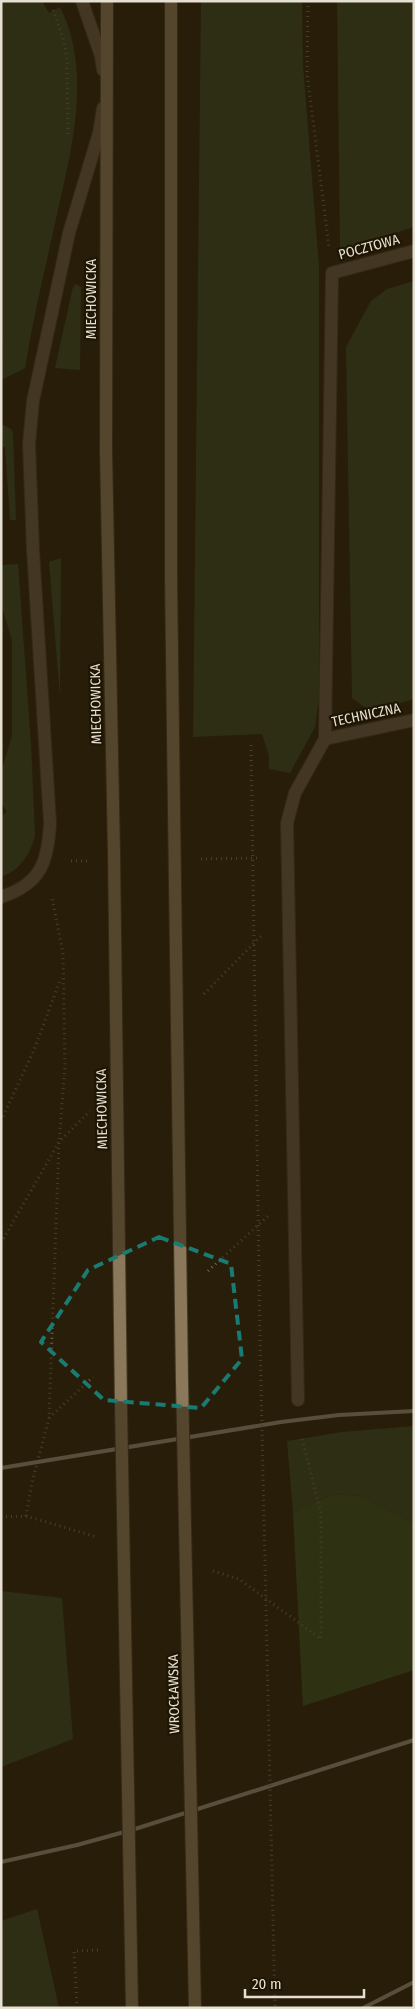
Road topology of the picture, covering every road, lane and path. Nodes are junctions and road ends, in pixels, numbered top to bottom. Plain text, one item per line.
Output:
1 (82, 1) edge
2 (107, 1) edge
3 (171, 1) edge
4 (308, 1) edge
5 (53, 10) dead end
6 (106, 91) junction
7 (68, 140) dead end
8 (414, 251) edge
9 (332, 273) junction
10 (414, 720) edge
11 (325, 739) junction
12 (251, 745) dead end
13 (45, 861) junction
14 (1, 897) edge
15 (62, 975) junction
16 (1, 1122) edge
17 (59, 1142) junction
18 (1, 1242) edge
19 (298, 1400) dead end
20 (302, 1439) dead end
21 (26, 1516) junction
22 (1, 1517) edge
23 (100, 1538) dead end
24 (211, 1570) dead end
25 (98, 1950) dead end
26 (76, 2008) edge
27 (132, 2008) edge
28 (195, 2008) edge
29 (275, 2008) edge

1 - 6 street
2 - 6 main road, MIECHOWICKA
3 - 28 main road, WROCŁAWSKA, bridge
4 - 9 path
5 - 7 path
6 - 13 street
6 - 27 main road, MIECHOWICKA, bridge
8 - 9 street, POCZTOWA
9 - 11 street
10 - 11 street, TECHNICZNA
11 - 19 street
12 - 29 path, bridge
13 - 14 street
13 - 15 path
15 - 16 path
15 - 17 path
17 - 18 path
17 - 21 path
20 - 24 path
21 - 22 path
21 - 23 path
25 - 26 path

